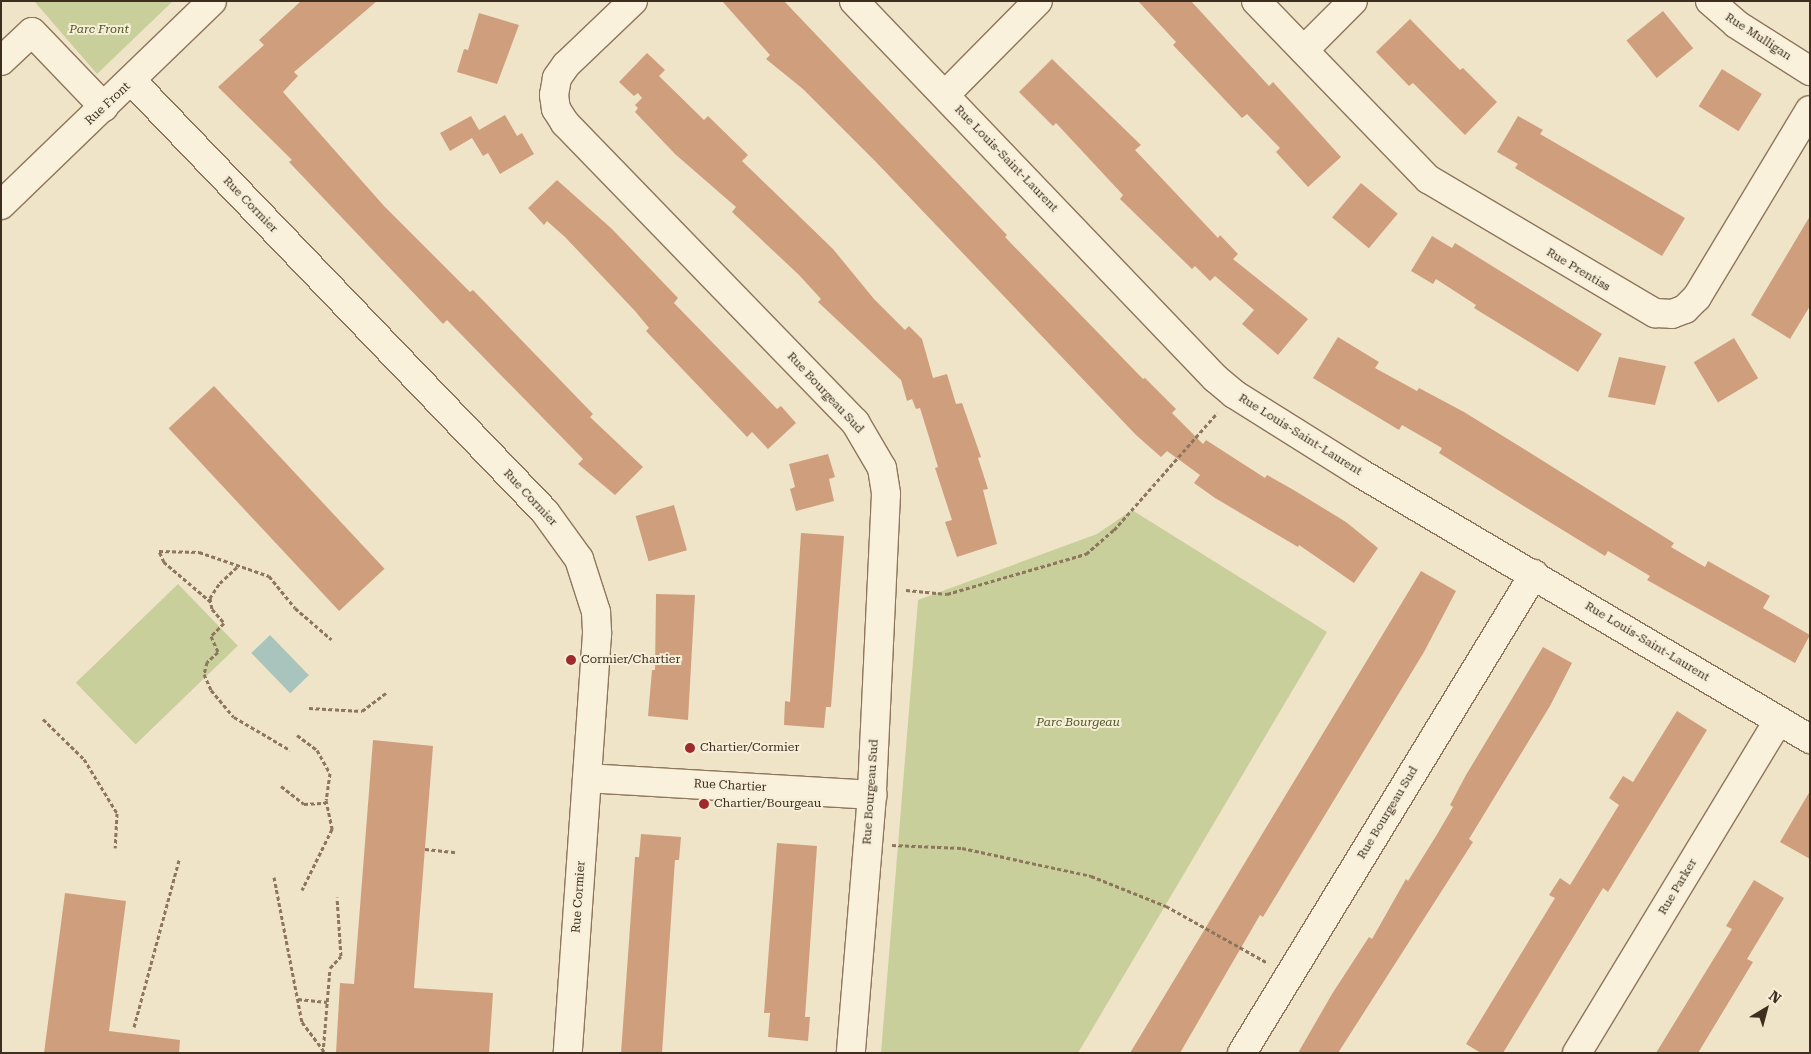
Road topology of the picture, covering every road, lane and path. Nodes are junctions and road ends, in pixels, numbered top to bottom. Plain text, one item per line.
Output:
1 (212, 1) edge
2 (633, 1) edge
3 (854, 1) edge
4 (1038, 1) edge
5 (1256, 1) edge
6 (1353, 1) edge
7 (1710, 1) edge
8 (1304, 50) junction
9 (1, 61) edge
10 (1810, 71) edge
11 (132, 81) junction
12 (944, 95) junction
13 (104, 107) junction
14 (1810, 110) edge
15 (1, 205) edge
16 (1234, 394) junction
17 (237, 567) junction
18 (1534, 574) junction
19 (882, 586) junction
20 (211, 602) junction
21 (331, 639) dead end
22 (387, 692) dead end
23 (310, 708) dead end
24 (43, 719) dead end
25 (1778, 721) junction
26 (297, 736) dead end
27 (1810, 739) edge
28 (290, 750) dead end
29 (588, 778) junction
30 (281, 786) dead end
31 (872, 795) junction
32 (326, 803) junction
33 (868, 844) junction
34 (115, 848) dead end
35 (425, 849) dead end
36 (456, 852) dead end
37 (179, 860) dead end
38 (274, 877) dead end
39 (302, 890) dead end
40 (337, 897) dead end
41 (1290, 975) junction
42 (298, 999) junction
43 (327, 1002) junction
44 (134, 1027) dead end
45 (323, 1051) edge
46 (568, 1053) edge
47 (851, 1053) edge
48 (1242, 1053) edge
49 (1577, 1053) edge

1 - 11 street, Rue Front
2 - 19 street, Rue Bourgeau Sud
3 - 12 street, Rue Louis-Saint-Laurent
4 - 12 street
5 - 8 street, Rue Prentiss
6 - 8 street
7 - 10 street, Rue Mulligan
8 - 14 street, Rue Prentiss
9 - 13 street
11 - 13 street, Rue Front
11 - 29 street, Rue Cormier
12 - 16 street, Rue Louis-Saint-Laurent
13 - 15 street, Rue Front
16 - 18 street, Rue Louis-Saint-Laurent
16 - 19 path
17 - 20 path
17 - 20 path
17 - 21 path
18 - 25 street, Rue Louis-Saint-Laurent
18 - 41 street, Rue Bourgeau Sud
19 - 31 street, Rue Bourgeau Sud
20 - 28 path
22 - 23 path
24 - 34 path
25 - 27 street, Rue Louis-Saint-Laurent
25 - 49 street, Rue Parker
26 - 32 path
29 - 31 street, Rue Chartier
29 - 46 street, Rue Cormier
30 - 32 path
31 - 33 street, Rue Bourgeau Sud
32 - 39 path
33 - 41 path
33 - 47 street, Rue Bourgeau Sud
35 - 36 path
37 - 44 path
38 - 42 path
40 - 43 path
41 - 48 street, Rue Bourgeau Sud
42 - 43 path
42 - 45 path
43 - 45 path

